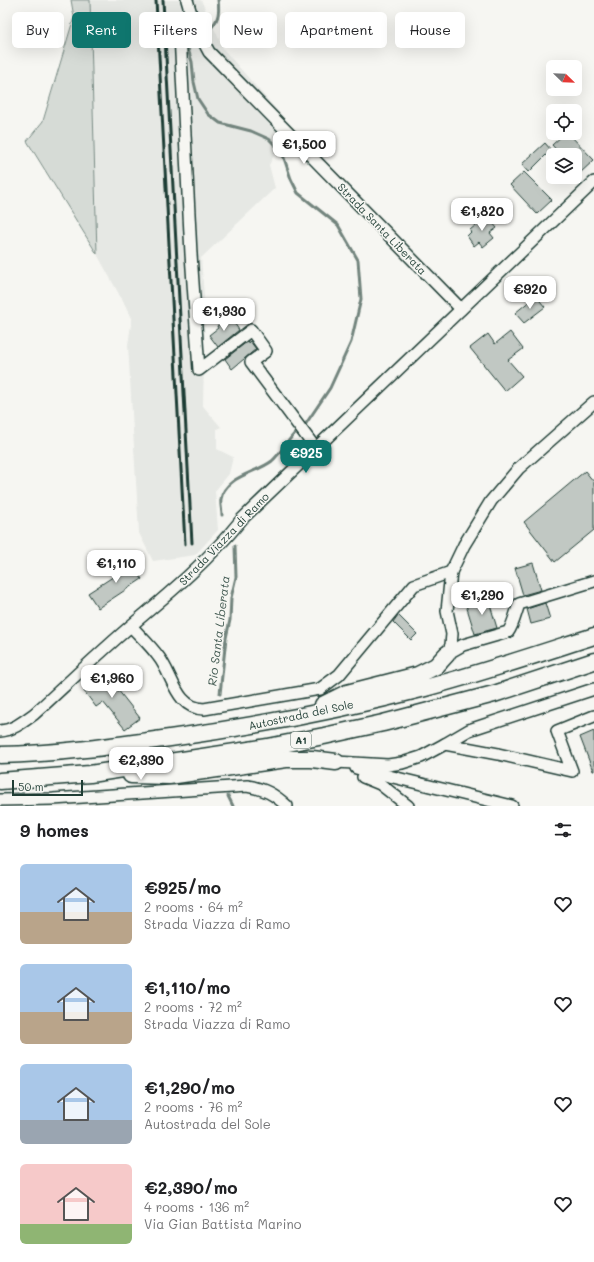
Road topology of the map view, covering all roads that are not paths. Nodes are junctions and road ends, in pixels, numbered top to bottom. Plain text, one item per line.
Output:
1 (187, 0) edge
2 (181, 48) edge
3 (594, 182) edge
4 (460, 309) junction
5 (594, 402) edge
6 (316, 449) junction
7 (451, 572) junction
8 (594, 581) edge
9 (131, 626) junction
10 (594, 636) edge
11 (447, 654) junction
12 (594, 661) edge
13 (594, 689) edge
14 (594, 716) edge
15 (296, 718) junction
16 (0, 731) edge
17 (445, 744) junction
18 (0, 755) edge
19 (336, 762) junction
20 (90, 774) junction
21 (363, 777) dead end
22 (0, 781) edge
23 (0, 800) edge
24 (287, 806) edge
25 (408, 806) edge
26 (512, 806) edge

1 - 4 street, Strada Santa Liberata
2 - 6 street
3 - 4 street, Strada Viazza di Ramo
4 - 6 street, Strada Viazza di Ramo
5 - 7 street
6 - 9 street, Strada Viazza di Ramo
7 - 9 street
7 - 11 street
8 - 11 street
9 - 16 street, Strada Viazza di Ramo
10 - 15 highway, Autostrada del Sole / A1
11 - 15 highway
12 - 20 highway, A1
13 - 17 street
14 - 17 street
15 - 18 highway, Autostrada del Sole / A1
17 - 19 street
19 - 20 highway
19 - 26 street
20 - 22 highway, A1
21 - 25 street
23 - 24 street

